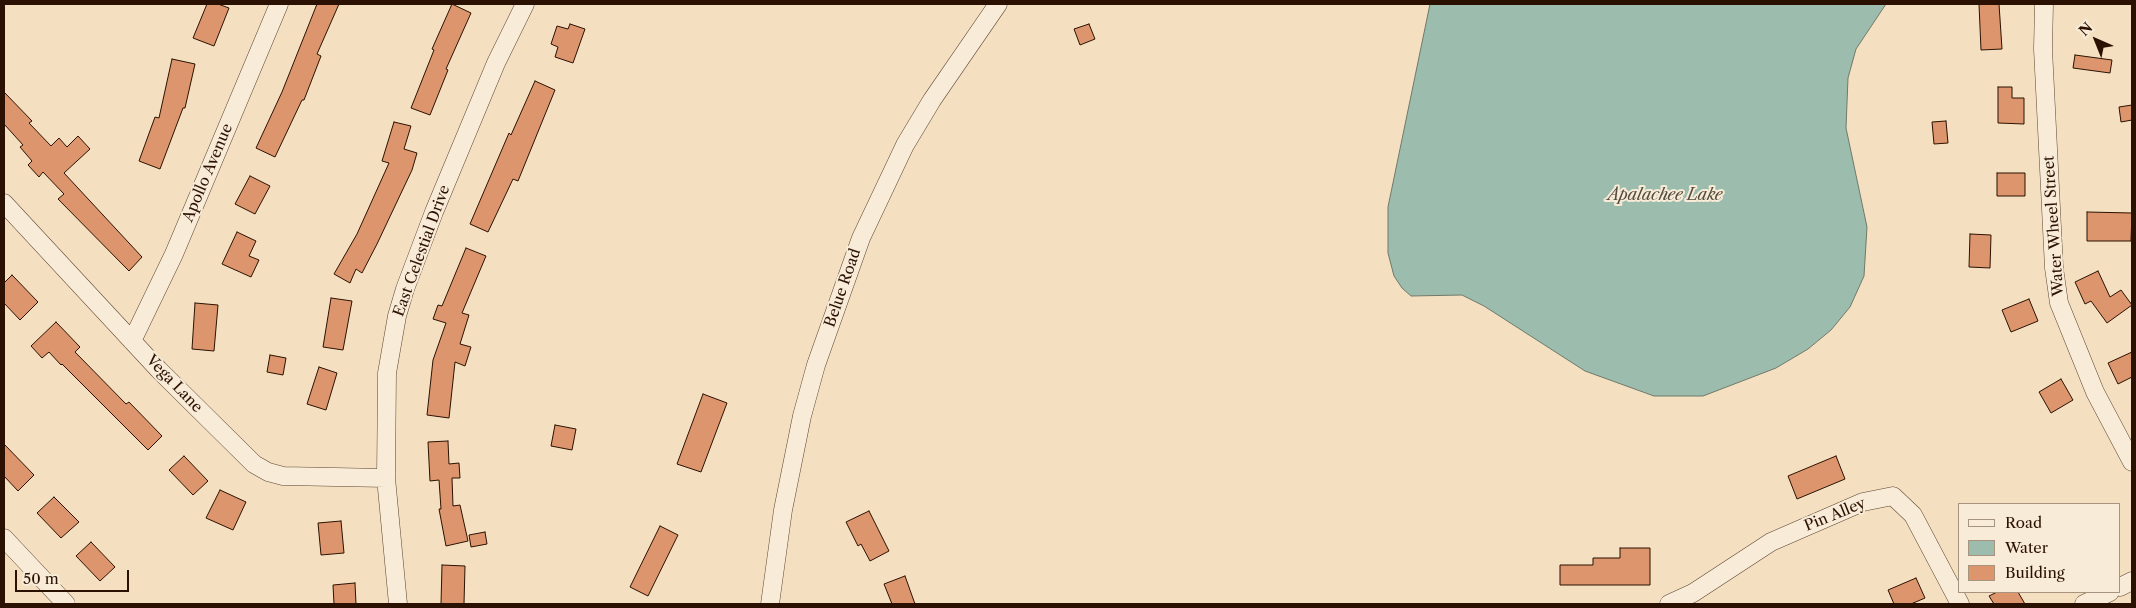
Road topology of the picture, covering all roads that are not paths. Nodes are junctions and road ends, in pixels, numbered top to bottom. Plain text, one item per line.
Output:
1 (279, 4) edge
2 (525, 4) edge
3 (998, 4) edge
4 (2044, 4) edge
5 (4, 204) edge
6 (132, 341) junction
7 (2132, 462) edge
8 (386, 478) junction
9 (4, 538) edge
10 (2108, 593) edge
11 (66, 604) edge
12 (398, 604) edge
13 (770, 604) edge
14 (1669, 604) edge
15 (1960, 604) edge
16 (2084, 604) edge

1 - 6 street, Apollo Avenue
2 - 8 street, East Celestial Drive
3 - 13 street, Belue Road
4 - 7 street, Water Wheel Street
5 - 6 street, Vega Lane
6 - 8 street, Vega Lane
8 - 12 street, East Celestial Drive
9 - 11 street
10 - 16 street
14 - 15 street, Pin Alley

